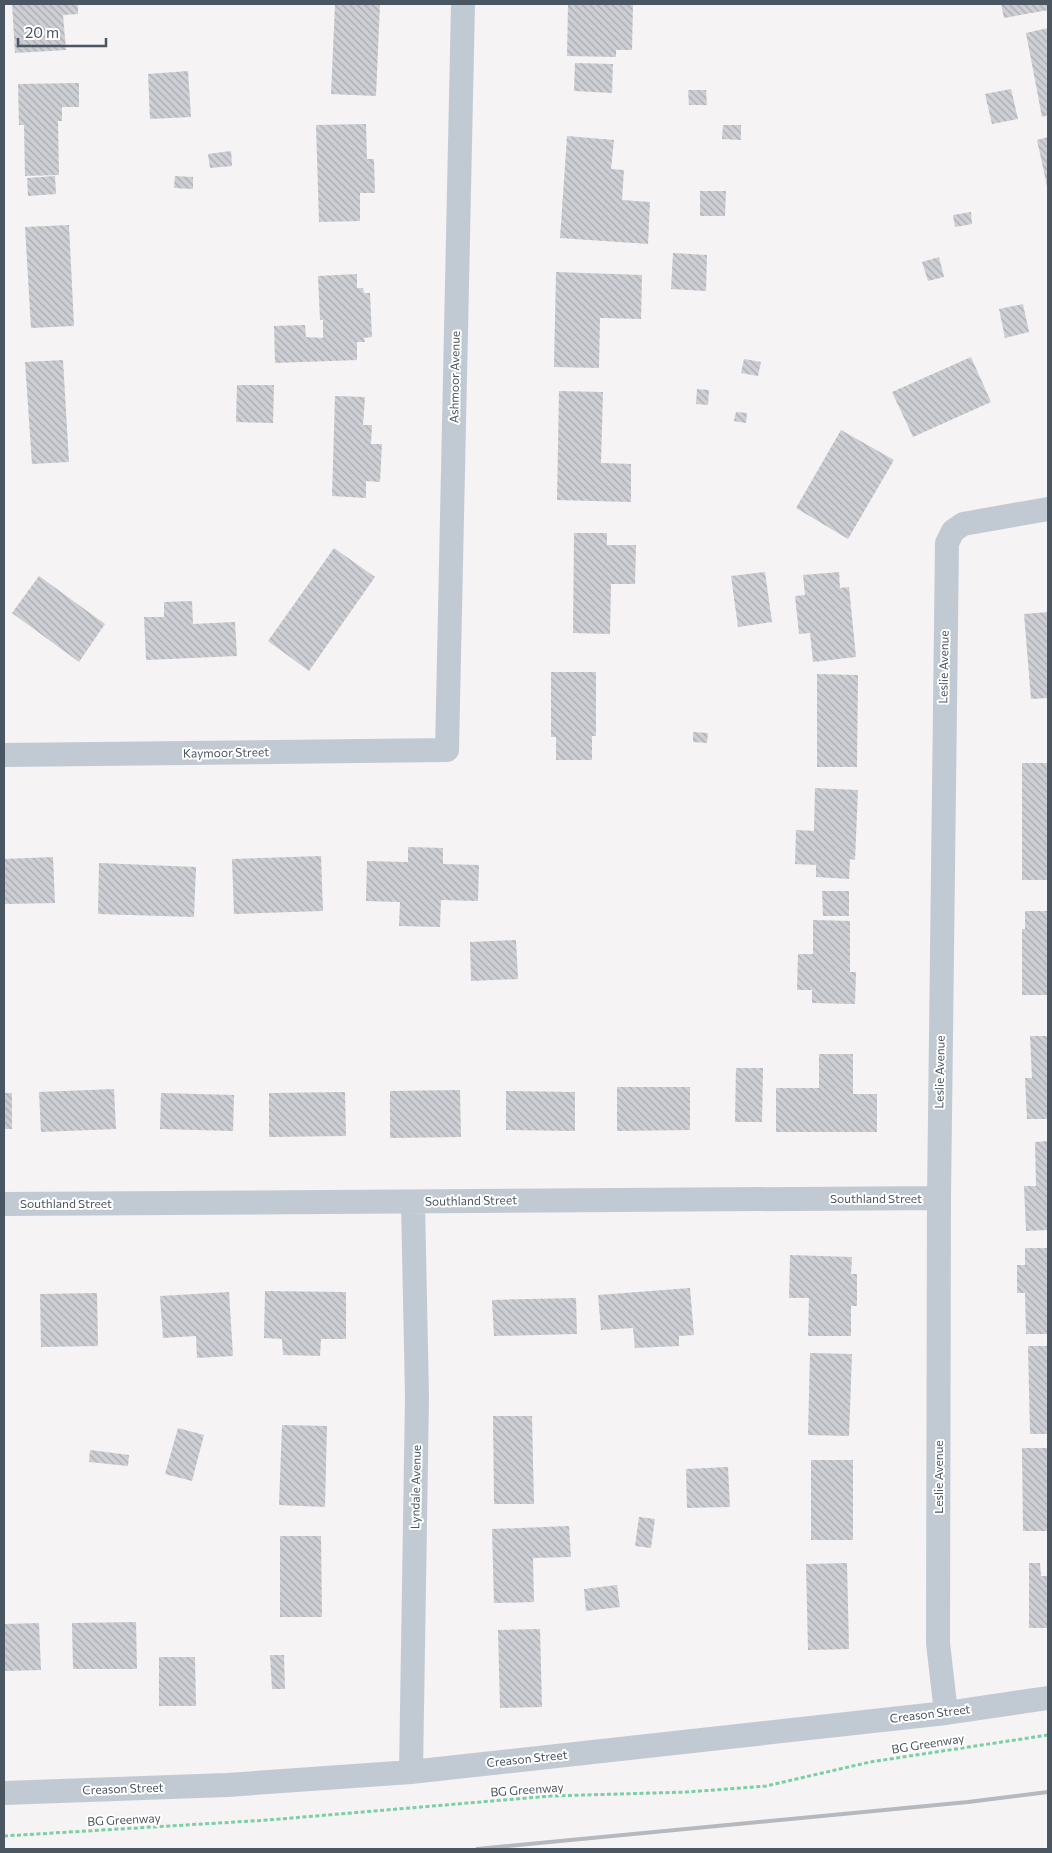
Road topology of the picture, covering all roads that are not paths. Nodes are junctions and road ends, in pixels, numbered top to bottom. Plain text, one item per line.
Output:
1 (463, 4) edge
2 (1048, 509) edge
3 (448, 750) joint
4 (4, 755) edge
5 (939, 1198) junction
6 (413, 1202) junction
7 (4, 1204) edge
8 (1048, 1698) edge
9 (946, 1713) junction
10 (411, 1772) junction
11 (4, 1793) edge

1 - 3 street, Ashmoor Avenue
2 - 5 street, Leslie Avenue
3 - 4 street, Kaymoor Street
5 - 6 street, Southland Street
5 - 9 street, Leslie Avenue
6 - 7 street, Southland Street
6 - 10 street, Lyndale Avenue
8 - 9 street, Creason Street
9 - 10 street, Creason Street
10 - 11 street, Creason Street

